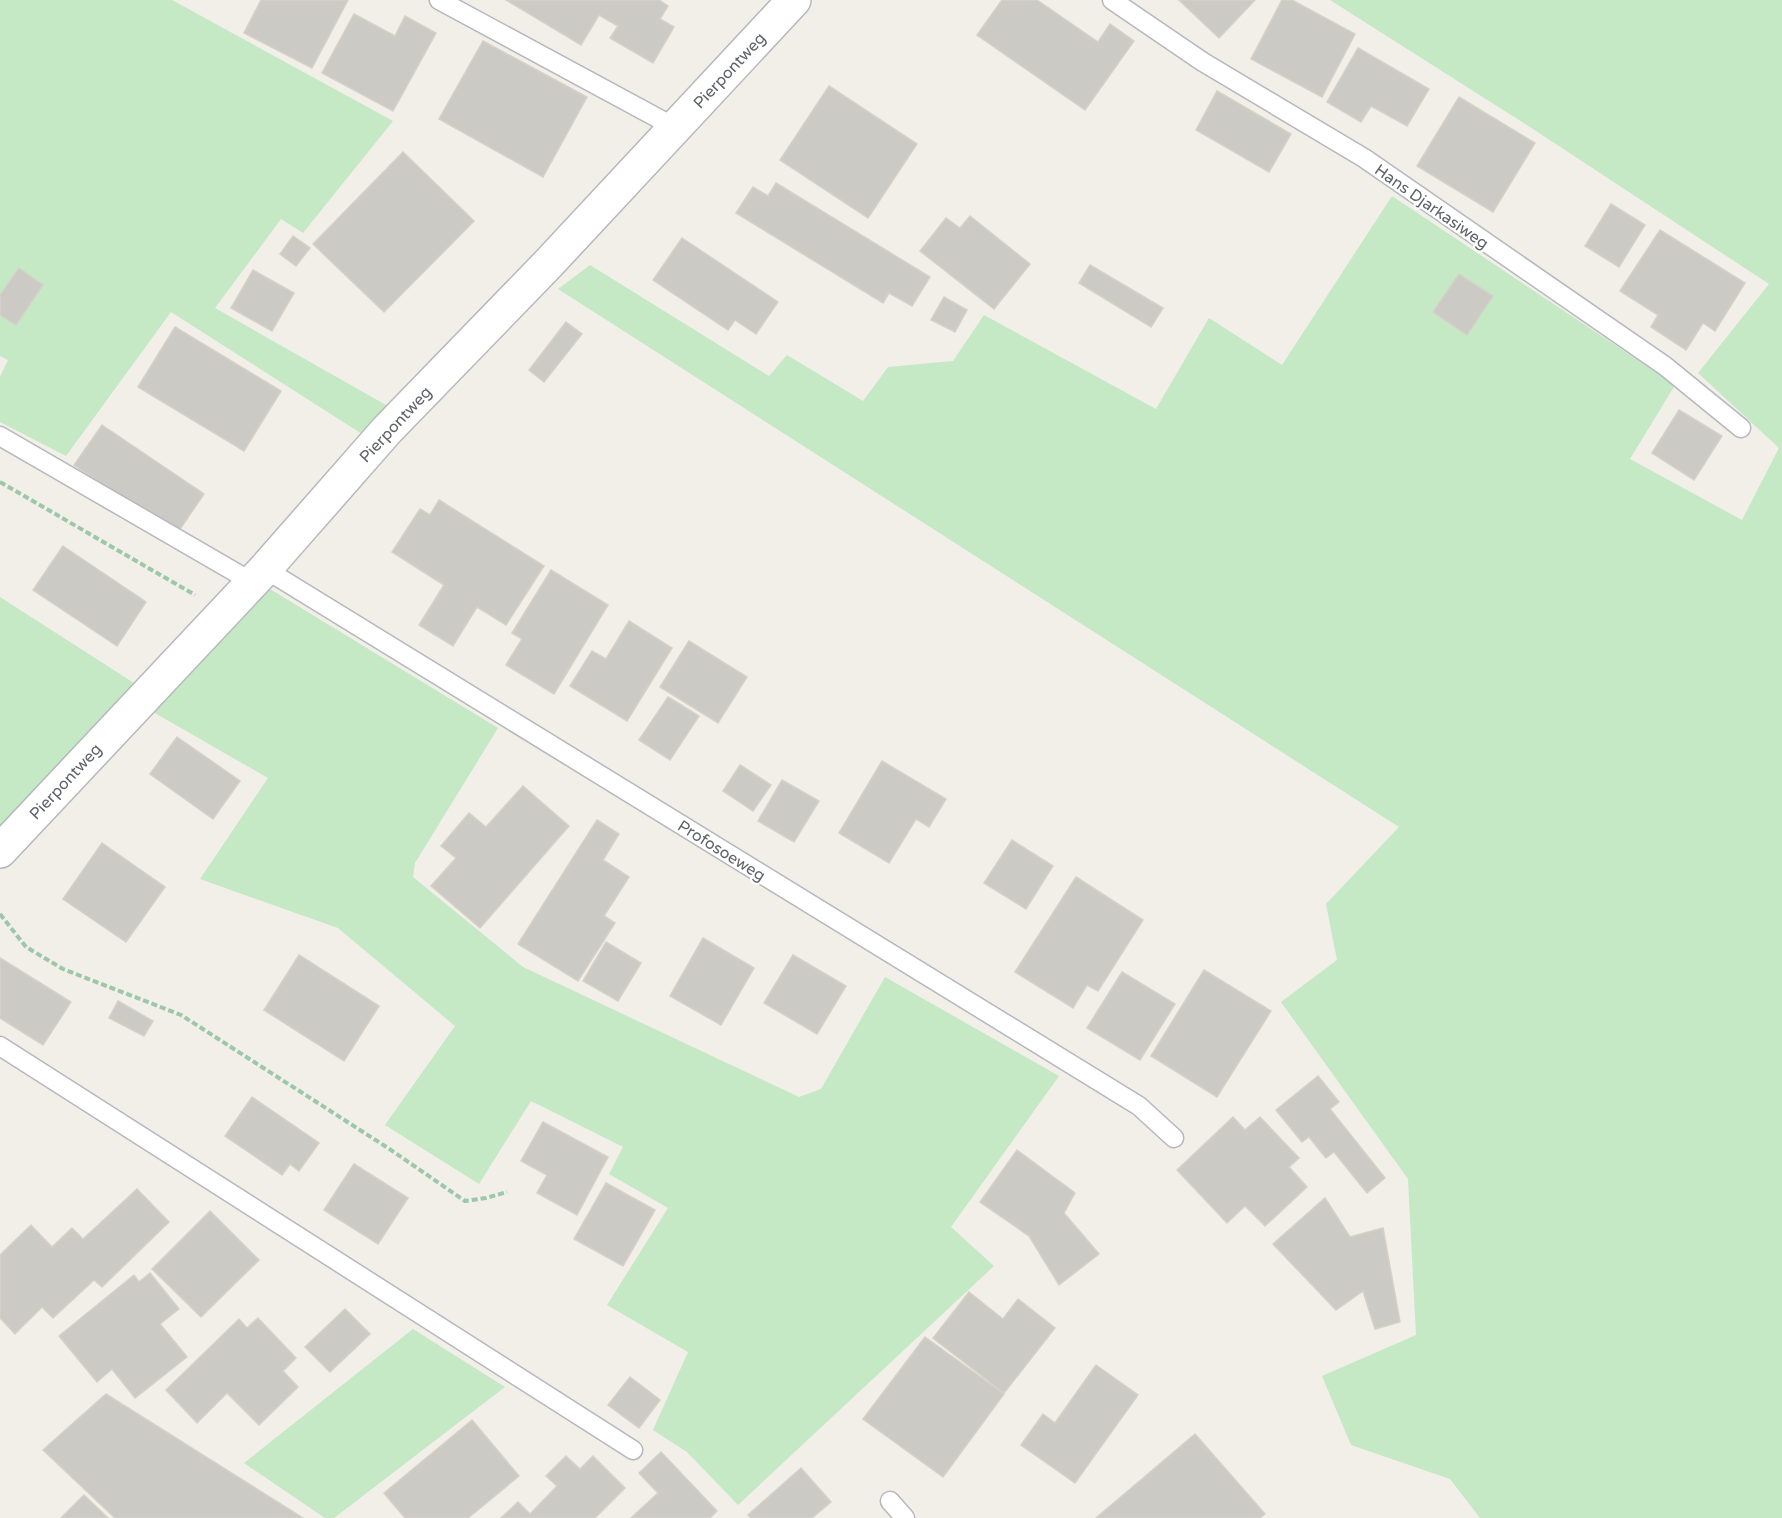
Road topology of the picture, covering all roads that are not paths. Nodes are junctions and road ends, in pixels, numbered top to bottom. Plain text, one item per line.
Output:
1 (439, 0) edge
2 (794, 0) edge
3 (1112, 0) edge
4 (676, 128) junction
5 (1742, 428) dead end
6 (0, 436) edge
7 (259, 575) junction
8 (0, 851) edge
9 (0, 1046) edge
10 (1174, 1138) dead end
11 (633, 1450) dead end
12 (890, 1501) dead end
13 (905, 1518) edge

1 - 4 lane
2 - 4 street, Pierpontweg
3 - 5 lane, Hans Djarkasiweg
4 - 7 street, Pierpontweg
6 - 7 lane, Profosoeweg
7 - 8 street, Pierpontweg
7 - 10 lane, Profosoeweg
9 - 11 lane
12 - 13 lane

